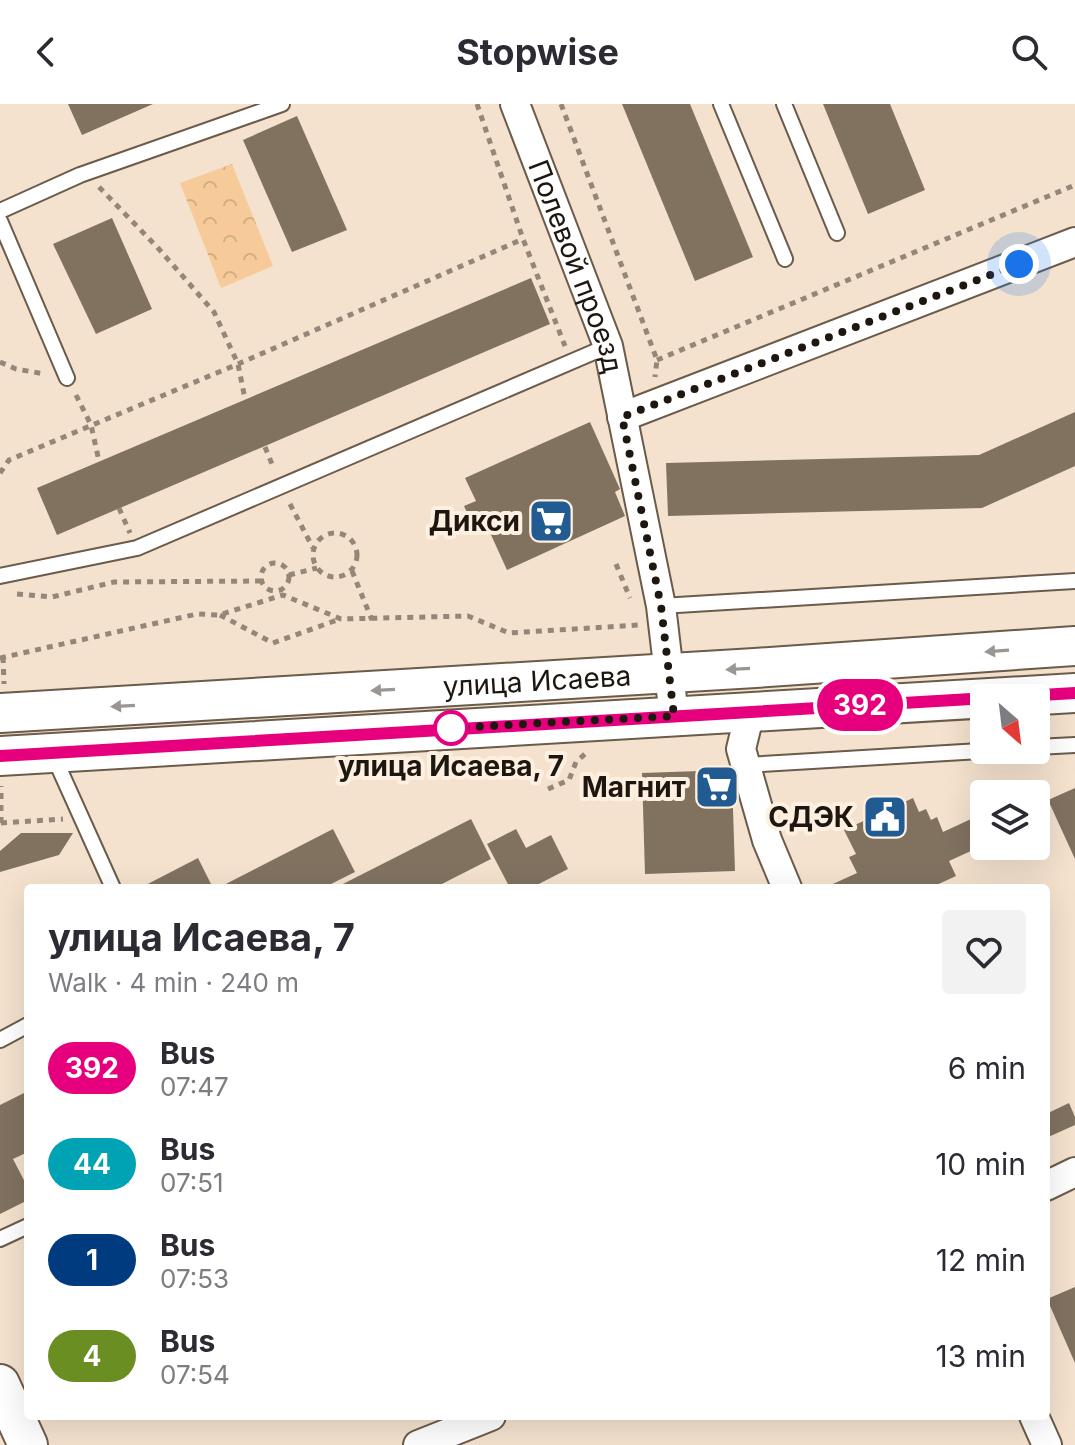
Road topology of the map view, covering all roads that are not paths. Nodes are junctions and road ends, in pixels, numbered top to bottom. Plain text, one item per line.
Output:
1 (282, 104) edge
2 (515, 104) edge
3 (721, 104) edge
4 (784, 104) edge
5 (0, 211) edge
6 (0, 221) edge
7 (837, 233) dead end
8 (1075, 242) edge
9 (785, 259) dead end
10 (608, 346) junction
11 (67, 378) road end
12 (622, 417) junction
13 (0, 576) edge
14 (1075, 581) edge
15 (662, 615) junction
16 (1075, 646) edge
17 (669, 673) junction
18 (1075, 693) edge
19 (750, 712) junction
20 (0, 713) edge
21 (674, 716) junction
22 (1075, 745) edge
23 (1050, 746) edge
24 (970, 752) edge
25 (52, 753) junction
26 (0, 756) edge
27 (746, 765) junction
28 (111, 884) edge
29 (785, 884) edge
30 (24, 1027) edge
31 (0, 1040) edge
32 (1075, 1172) edge
33 (1050, 1184) edge
34 (24, 1228) edge
35 (0, 1239) edge
36 (0, 1384) edge
37 (481, 1420) edge
38 (1036, 1420) edge
39 (28, 1445) edge
40 (418, 1445) edge
41 (1047, 1445) edge

1 - 5 lane
2 - 10 street, Полевой проезд
3 - 9 lane
4 - 7 lane
6 - 11 lane
8 - 12 street
10 - 12 street, Полевой проезд
10 - 13 lane
12 - 15 street, Полевой проезд
14 - 15 lane
15 - 17 street, Полевой проезд
16 -> 17 main road, улица Исаева
17 -> 20 main road, улица Исаева
17 - 21 street, Полевой проезд
18 - 19 main road, улица Исаева
19 - 21 main road, улица Исаева
19 - 27 street
21 - 25 main road, улица Исаева
22 - 23 lane
24 - 27 lane
25 - 26 main road, улица Исаева
25 - 28 lane
27 - 29 street
30 - 31 lane
32 - 33 street
34 - 35 lane
36 - 39 main road
37 - 40 street
38 - 41 street

